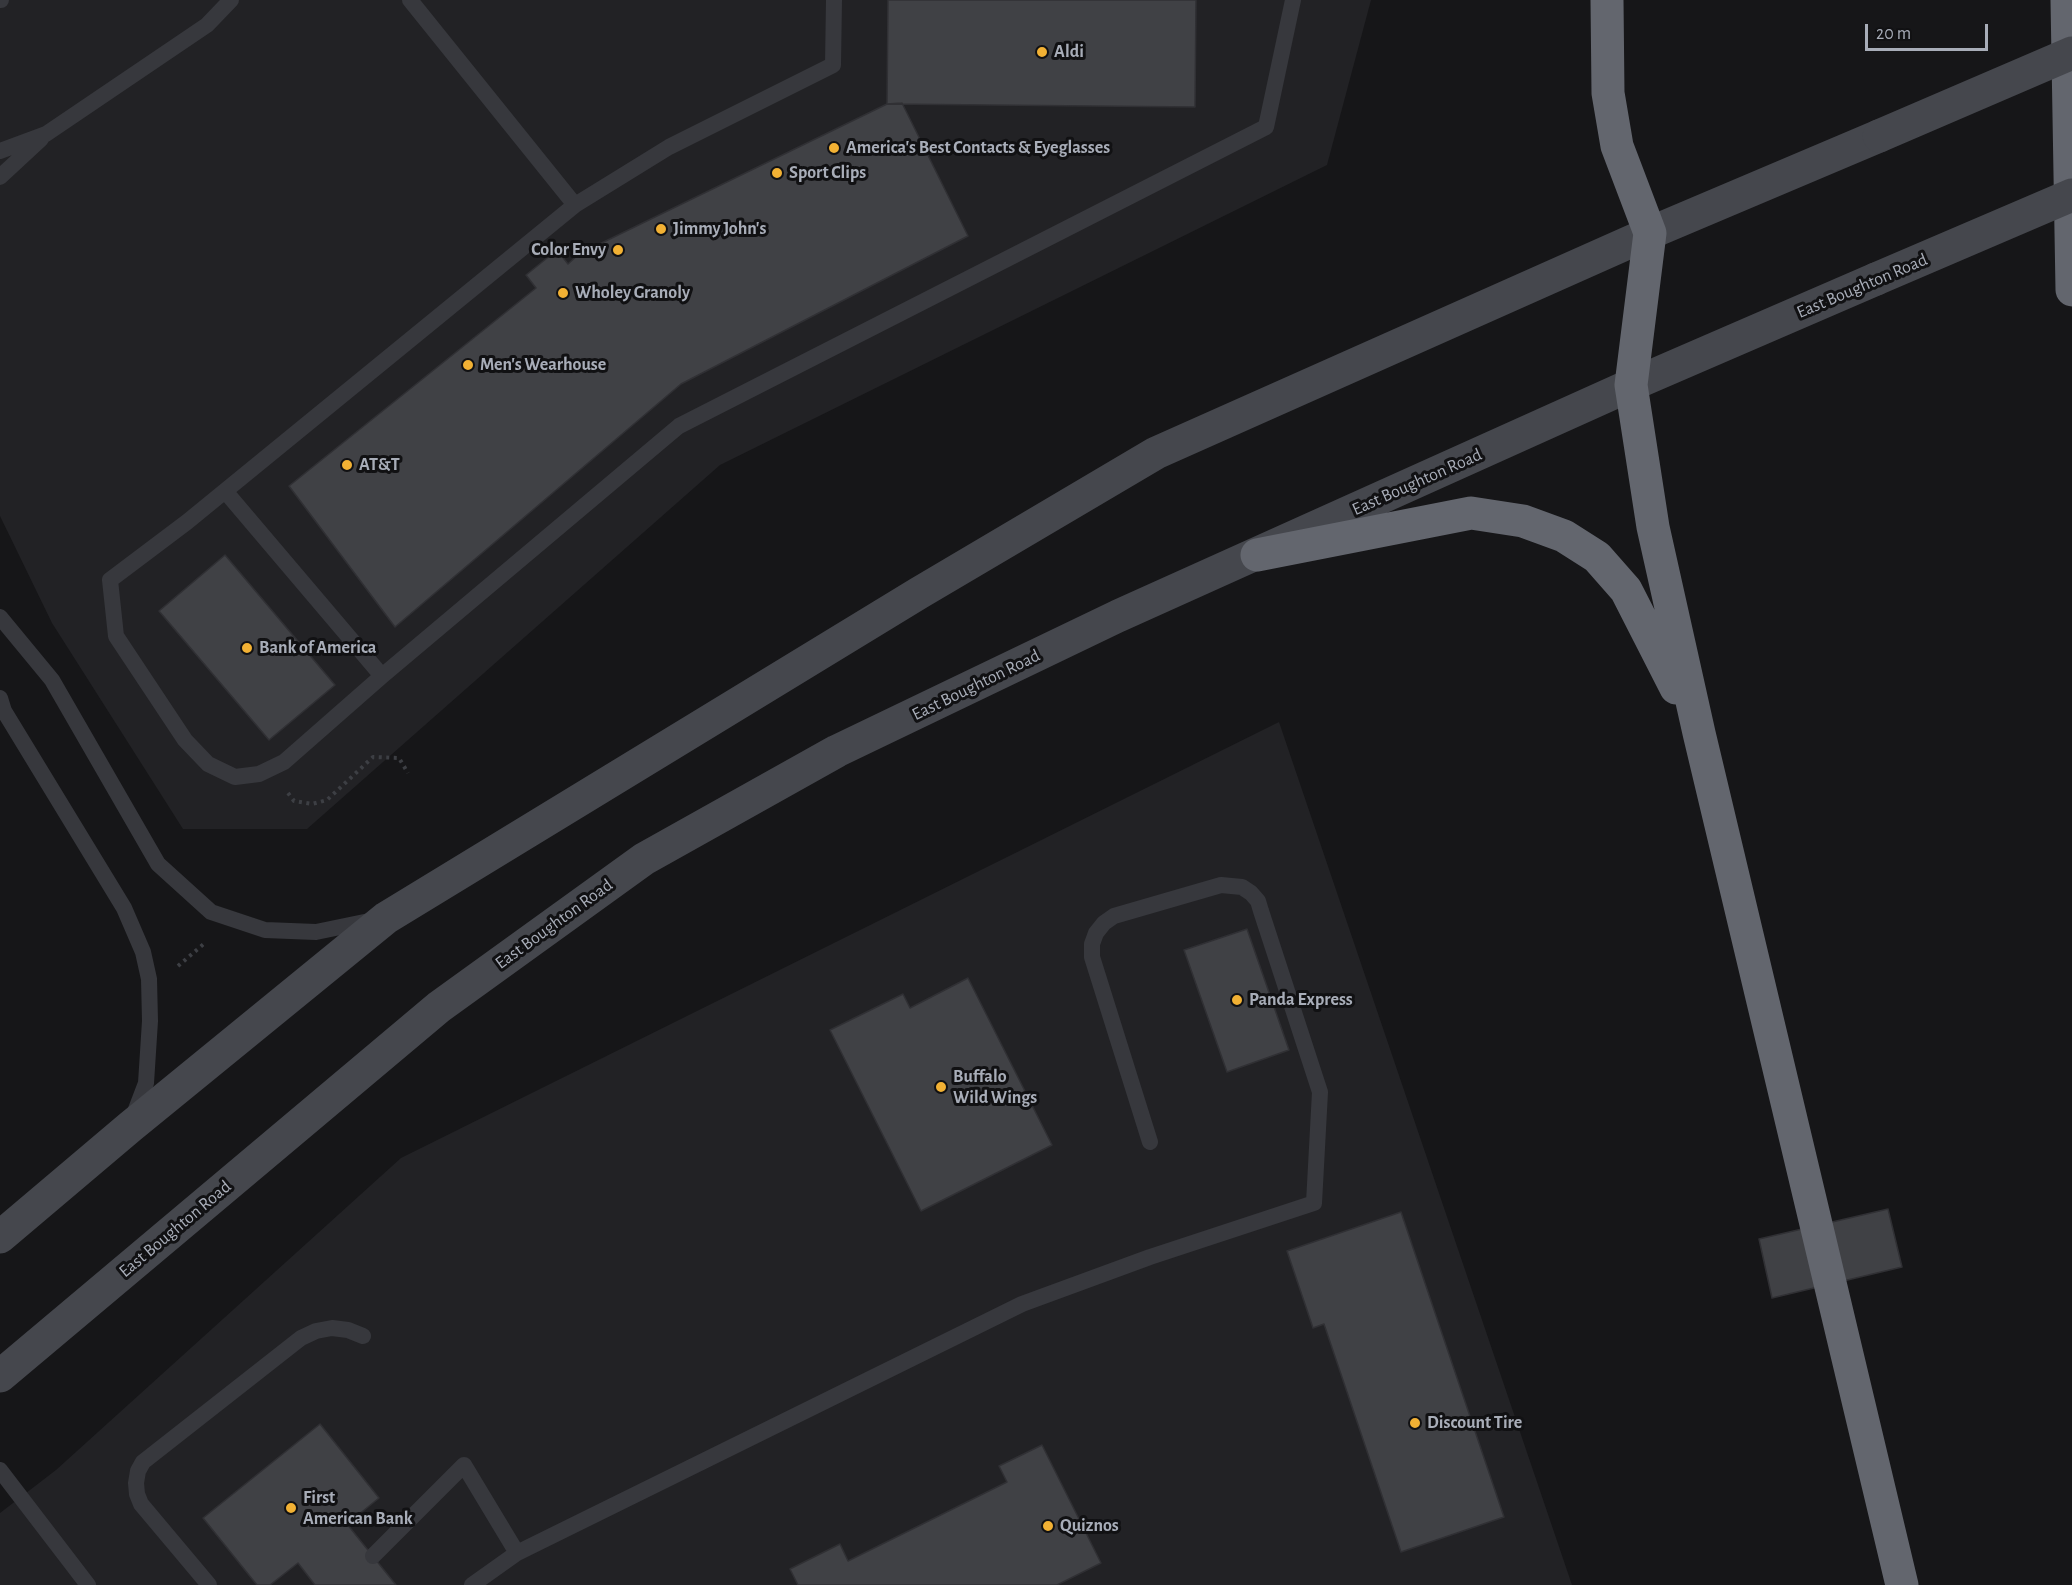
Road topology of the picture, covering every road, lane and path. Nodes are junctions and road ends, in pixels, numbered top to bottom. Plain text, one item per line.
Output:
1 (231, 0) edge
2 (410, 0) edge
3 (834, 0) edge
4 (1293, 0) edge
5 (1606, 0) edge
6 (2067, 0) edge
7 (2072, 53) edge
8 (46, 134) junction
9 (0, 151) edge
10 (0, 177) edge
11 (2072, 195) edge
12 (575, 204) junction
13 (1650, 233) junction
14 (2072, 290) edge
15 (1631, 385) junction
16 (225, 491) junction
17 (1257, 555) junction
18 (0, 617) edge
19 (382, 676) junction
20 (0, 698) edge
21 (1699, 733) junction
22 (270, 768) junction
23 (408, 773) dead end
24 (386, 918) junction
25 (211, 938) dead end
26 (177, 967) dead end
27 (130, 1127) junction
28 (1150, 1142) dead end
29 (0, 1237) edge
30 (363, 1336) dead end
31 (0, 1376) edge
32 (0, 1470) edge
33 (517, 1553) junction
34 (373, 1556) dead end
35 (87, 1585) edge
36 (209, 1585) edge
37 (472, 1585) edge
38 (1902, 1585) edge

1 - 8 lane
2 - 12 lane
3 - 12 lane
4 - 19 lane
5 - 13 highway
6 - 14 highway
7 - 13 main road, bridge
8 - 9 lane
8 - 10 lane
11 - 15 main road, East Boughton Road, bridge
12 - 16 lane
13 - 15 highway
13 - 24 main road
15 - 17 main road, East Boughton Road
15 - 21 highway
16 - 19 lane
16 - 22 lane
17 - 21 highway
17 - 31 main road, East Boughton Road
18 - 24 lane
19 - 22 lane
20 - 27 lane
21 - 38 highway
22 - 23 path
24 - 27 main road
25 - 26 path
27 - 29 main road
28 - 33 lane
30 - 36 lane
32 - 35 lane
33 - 34 lane
33 - 37 lane

